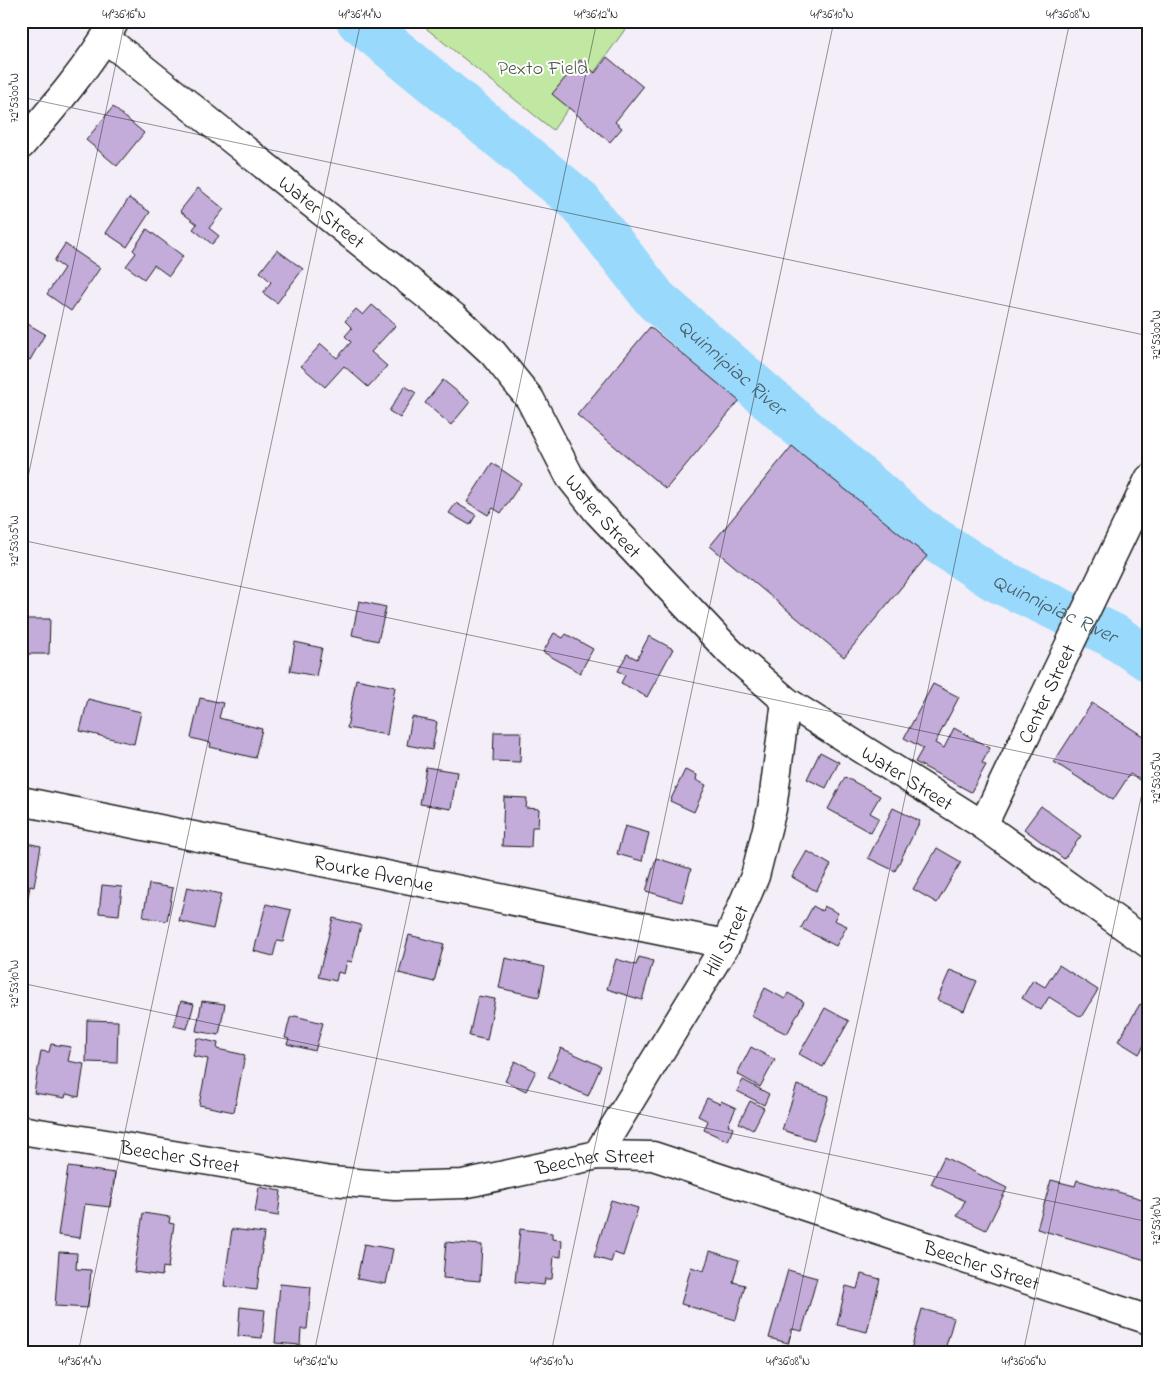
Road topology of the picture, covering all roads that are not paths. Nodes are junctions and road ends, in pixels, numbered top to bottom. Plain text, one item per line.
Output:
1 (110, 30) edge
2 (21, 145) edge
3 (1149, 479) edge
4 (786, 700) junction
5 (21, 801) edge
6 (982, 826) junction
7 (726, 944) junction
8 (1149, 944) edge
9 (21, 1130) edge
10 (597, 1155) junction
11 (1149, 1320) edge

1 - 2 street
1 - 4 street, Water Street
3 - 6 street, Center Street
4 - 6 street, Water Street
4 - 7 street, Hill Street
5 - 7 street, Rourke Avenue
6 - 8 street, Water Street
7 - 10 street, Hill Street
9 - 10 street, Beecher Street
10 - 11 street, Beecher Street

